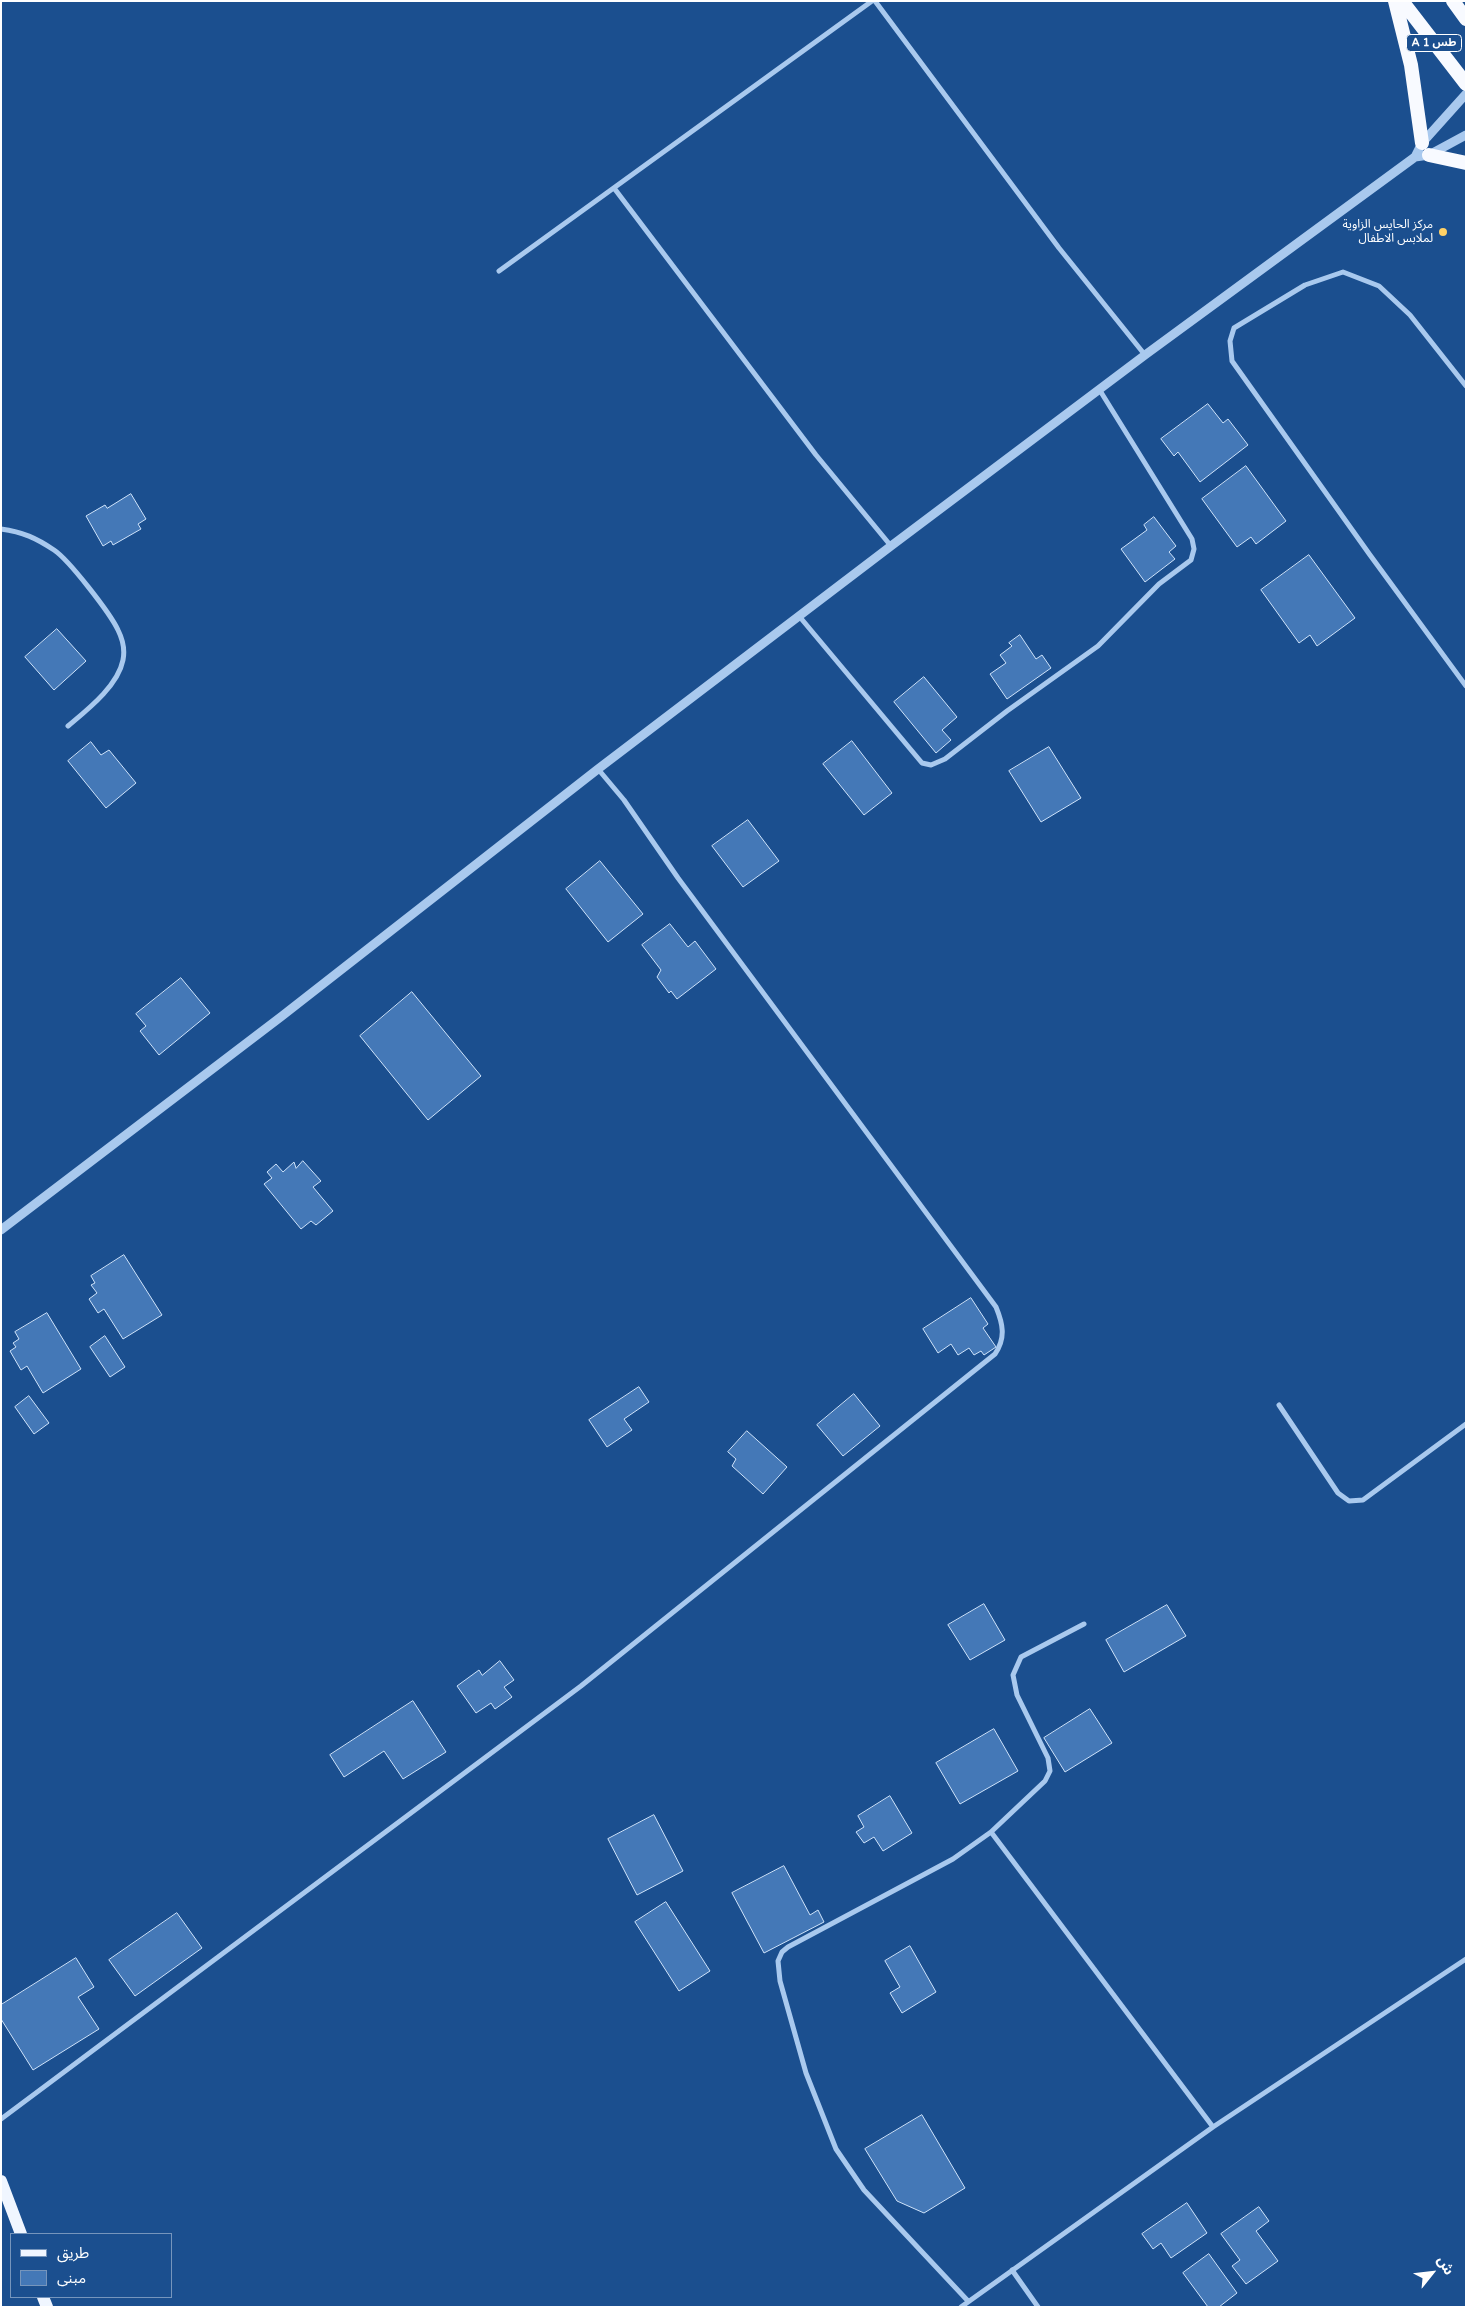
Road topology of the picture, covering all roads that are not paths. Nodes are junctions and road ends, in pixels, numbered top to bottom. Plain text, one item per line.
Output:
1 (874, 1) edge
2 (1395, 1) edge
3 (1402, 1) edge
4 (1453, 1) edge
5 (1466, 19) edge
6 (1466, 84) edge
7 (1466, 94) edge
8 (1466, 135) edge
9 (1422, 151) junction
10 (1466, 162) edge
11 (614, 188) junction
12 (499, 271) dead end
13 (1144, 355) junction
14 (1466, 386) edge
15 (1099, 389) junction
16 (1, 529) edge
17 (891, 546) junction
18 (799, 616) junction
19 (1466, 686) edge
20 (68, 726) dead end
21 (598, 769) junction
22 (1, 1230) edge
23 (1279, 1405) dead end
24 (1466, 1424) edge
25 (1084, 1624) dead end
26 (992, 1832) junction
27 (1466, 1959) edge
28 (1, 2120) edge
29 (1214, 2128) junction
30 (1, 2181) edge
31 (20, 2233) edge
32 (1012, 2270) junction
33 (968, 2301) junction
34 (961, 2307) edge
35 (1038, 2307) edge

1 - 11 street
1 - 13 street
2 - 9 highway
3 - 6 highway, A 1 طس
4 - 5 highway, A 1 طس
7 - 9 street
8 - 9 street
9 - 10 highway
9 - 13 street
11 - 12 street
11 - 17 street
13 - 15 street
14 - 19 street
15 - 17 street
15 - 18 street
16 - 20 street
17 - 18 street
18 - 21 street
21 - 22 street
21 - 28 street
23 - 24 street
25 - 26 street
26 - 29 street
26 - 33 street
27 - 29 street
29 - 32 street
30 - 31 main road
32 - 33 street
32 - 35 street
33 - 34 street

